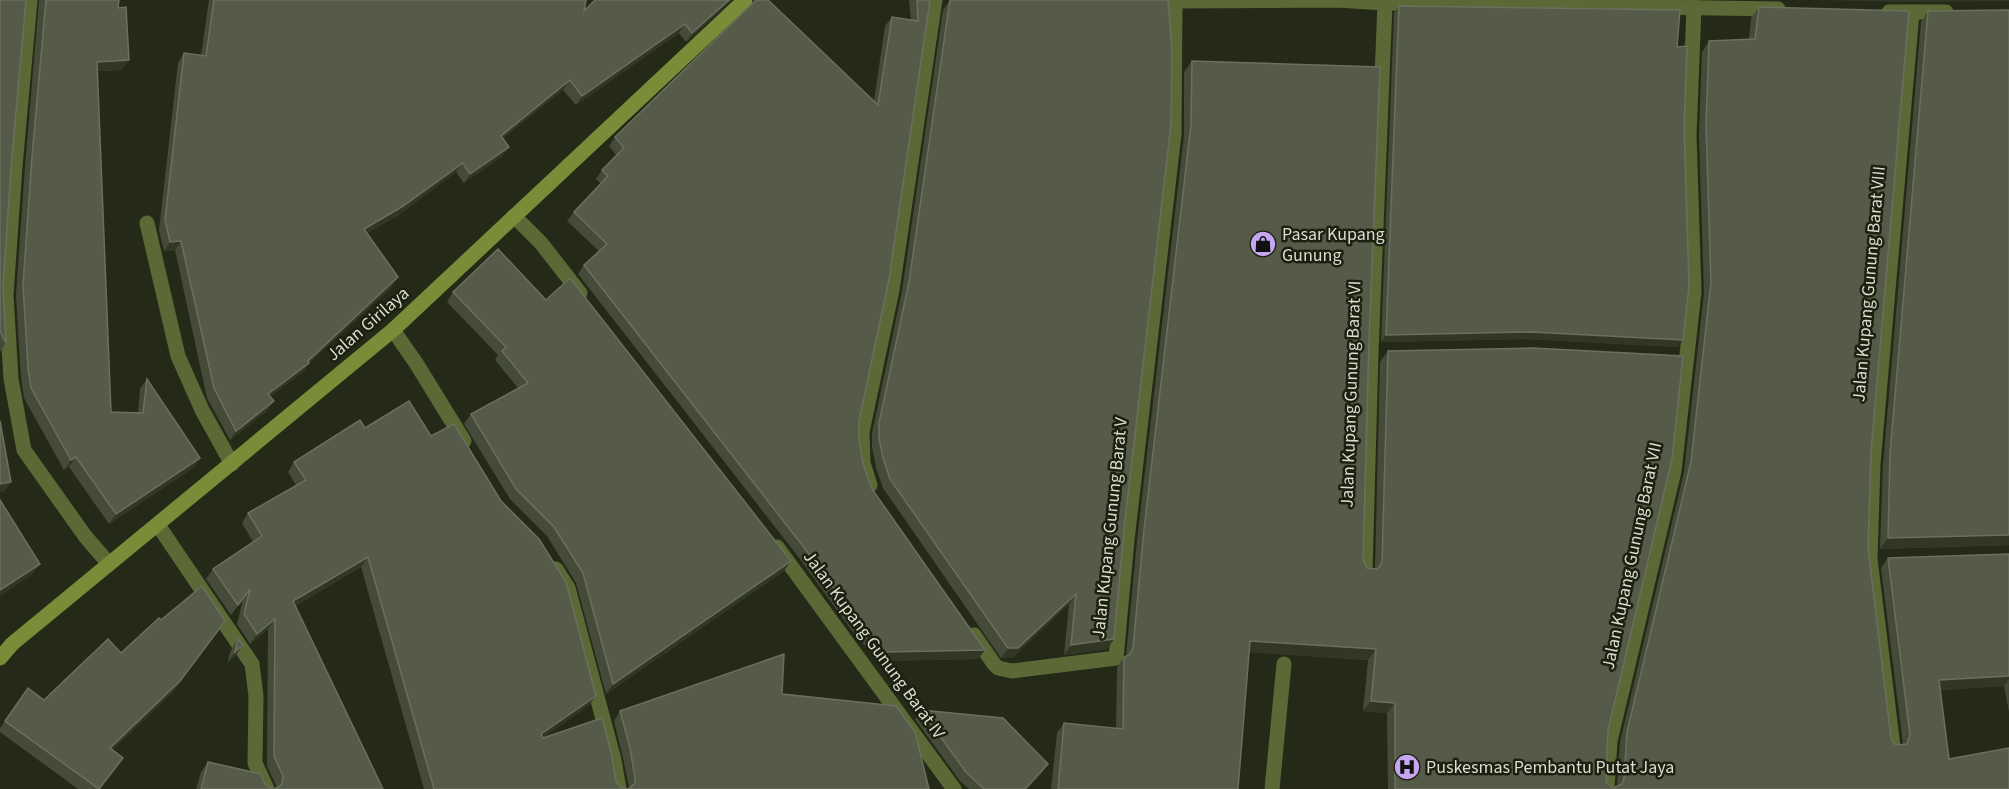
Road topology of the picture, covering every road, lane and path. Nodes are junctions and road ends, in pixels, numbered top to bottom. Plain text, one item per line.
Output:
1 (30, 0) edge
2 (745, 0) edge
3 (929, 0) edge
4 (935, 0) edge
5 (947, 0) edge
6 (1151, 1) edge
7 (1175, 1) edge
8 (1385, 3) junction
9 (1694, 7) junction
10 (1797, 10) edge
11 (1877, 12) edge
12 (1912, 12) junction
13 (1966, 12) edge
14 (514, 216) junction
15 (147, 223) dead end
16 (591, 307) edge
17 (393, 330) junction
18 (472, 454) edge
19 (232, 464) junction
20 (880, 502) edge
21 (158, 525) junction
22 (770, 538) edge
23 (546, 552) edge
24 (109, 564) junction
25 (1365, 571) edge
26 (967, 626) edge
27 (0, 658) edge
28 (1284, 664) edge
29 (1893, 747) edge
30 (267, 789) edge
31 (619, 789) edge
32 (954, 789) edge
33 (1272, 789) edge
34 (1607, 789) edge

1 - 24 street
2 - 14 street, Jalan Girilaya
3 - 4 street
4 - 5 street
4 - 20 street
6 - 7 street
7 - 8 street
7 - 26 street, Jalan Kupang Gunung Barat V
8 - 9 street
8 - 25 street, Jalan Kupang Gunung Barat VI
9 - 10 street
9 - 34 street, Jalan Kupang Gunung Barat VII
11 - 12 street
12 - 13 street
12 - 29 street, Jalan Kupang Gunung Barat VIII
14 - 16 street
14 - 17 street, Jalan Girilaya
15 - 19 street
17 - 18 street
17 - 19 street, Jalan Girilaya
19 - 21 street, Jalan Girilaya
21 - 24 street, Jalan Girilaya
21 - 30 street
22 - 32 street, Jalan Kupang Gunung Barat IV
23 - 31 street
24 - 27 street, Jalan Girilaya
28 - 33 street

